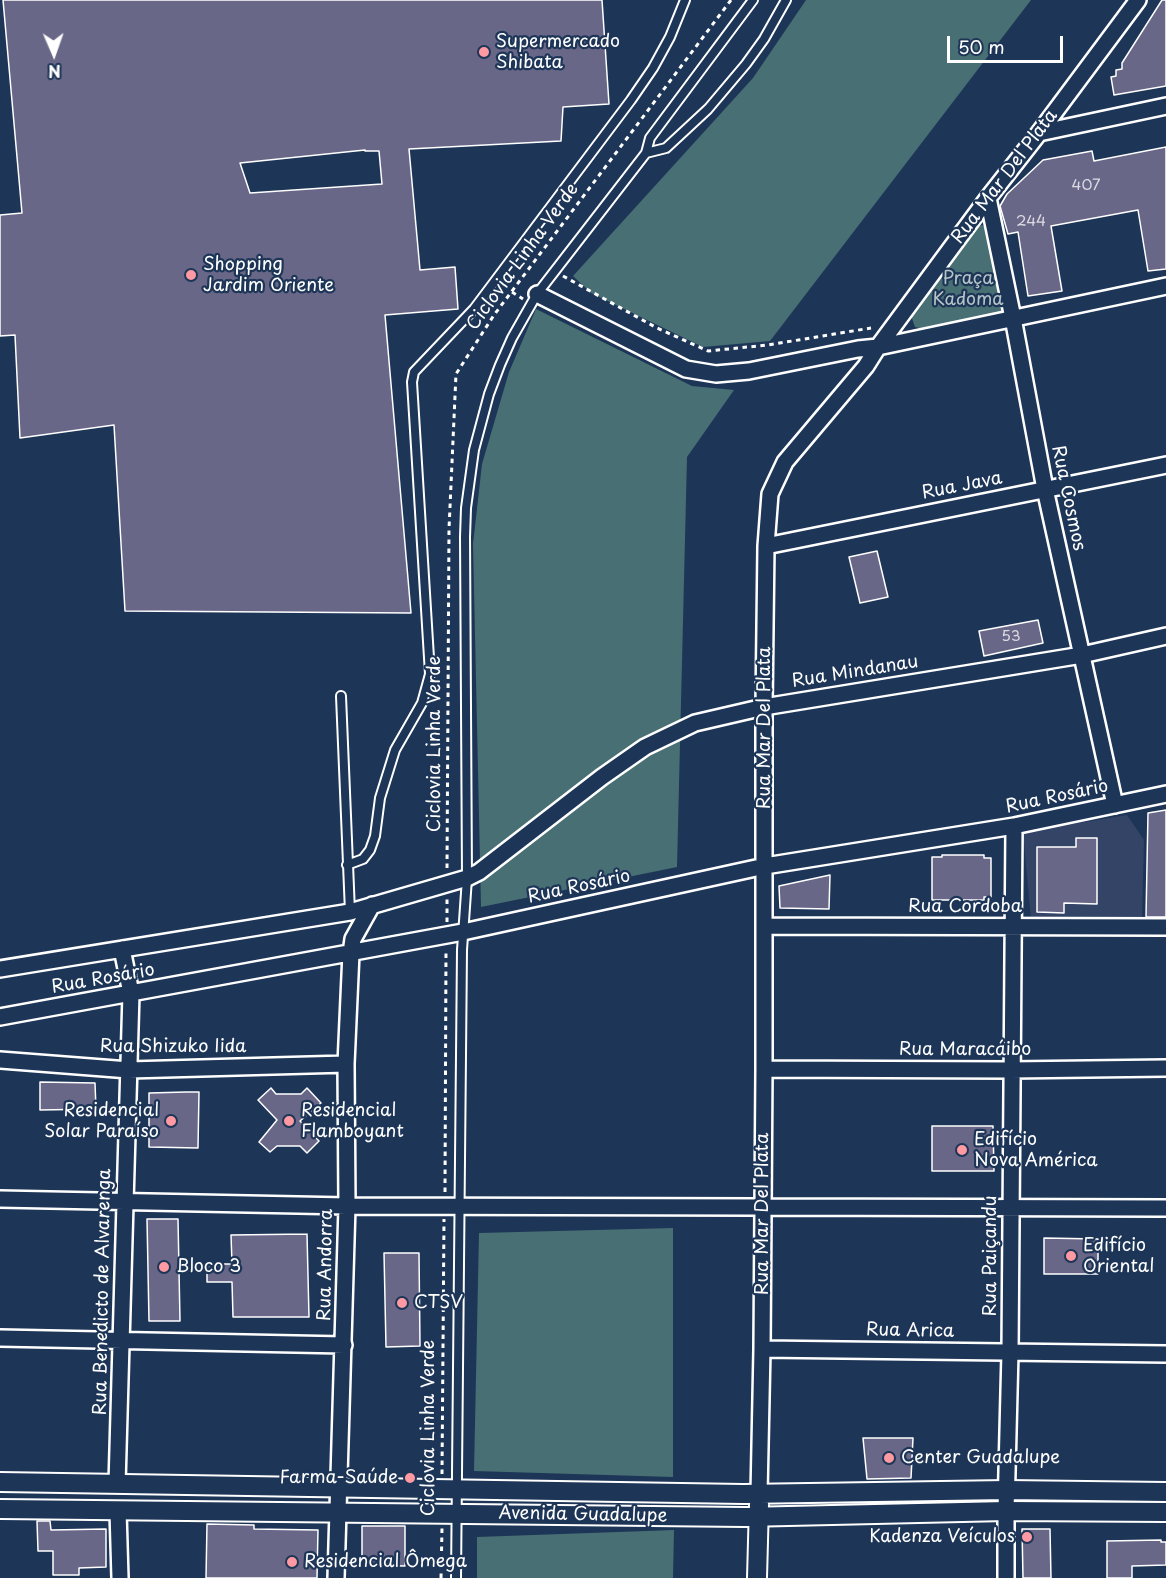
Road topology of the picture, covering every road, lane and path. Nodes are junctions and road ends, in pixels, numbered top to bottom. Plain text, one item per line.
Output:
1 (685, 0) edge
2 (731, 0) edge
3 (753, 0) edge
4 (786, 0) edge
5 (1138, 0) edge
6 (1166, 106) edge
7 (1039, 133) junction
8 (646, 153) junction
9 (988, 198) junction
10 (554, 270) junction
11 (1166, 286) edge
12 (537, 294) junction
13 (1013, 318) junction
14 (871, 328) dead end
15 (878, 347) junction
16 (1166, 465) edge
17 (1045, 489) junction
18 (766, 546) junction
19 (1166, 636) edge
20 (1082, 655) junction
21 (341, 696) dead end
22 (764, 707) junction
23 (1166, 794) edge
24 (1114, 805) junction
25 (1014, 826) junction
26 (347, 865) junction
27 (765, 866) junction
28 (467, 878) junction
29 (447, 884) junction
30 (372, 905) junction
31 (350, 912) junction
32 (764, 926) junction
33 (1013, 927) junction
34 (1166, 927) edge
35 (463, 932) junction
36 (447, 935) junction
37 (122, 949) junction
38 (351, 953) junction
39 (0, 969) edge
40 (131, 993) junction
41 (0, 1017) edge
42 (0, 1060) edge
43 (346, 1064) junction
44 (764, 1068) junction
45 (1166, 1068) edge
46 (129, 1070) junction
47 (1011, 1070) junction
48 (0, 1199) edge
49 (124, 1202) junction
50 (347, 1206) junction
51 (452, 1206) junction
52 (763, 1208) junction
53 (1011, 1208) junction
54 (1166, 1208) edge
55 (0, 1338) edge
56 (122, 1340) junction
57 (344, 1345) junction
58 (762, 1349) junction
59 (1010, 1352) junction
60 (1166, 1354) edge
61 (0, 1482) edge
62 (117, 1484) junction
63 (339, 1488) junction
64 (449, 1490) junction
65 (1007, 1490) junction
66 (1166, 1492) edge
67 (759, 1494) junction
68 (0, 1509) edge
69 (118, 1511) junction
70 (338, 1511) junction
71 (1005, 1511) junction
72 (1166, 1512) edge
73 (449, 1513) junction
74 (760, 1515) junction
75 (120, 1578) edge
76 (336, 1578) edge
77 (441, 1578) edge
78 (456, 1578) edge
79 (757, 1578) edge
80 (1006, 1578) edge

1 - 26 lane
2 - 29 path, Ciclovia Linha Verde
3 - 8 lane
4 - 8 lane
5 - 7 street, Rua Mar Del Plata
6 - 7 street
7 - 9 street, Rua Mar Del Plata
8 - 10 lane
9 - 13 street, Rua Cosmos
9 - 15 street, Rua Mar Del Plata
10 - 12 lane
10 - 14 path
11 - 13 street
12 - 15 street
12 - 28 lane
13 - 15 street
13 - 17 street, Rua Cosmos
15 - 18 street, Rua Mar Del Plata
16 - 17 street, Rua Java
17 - 18 street, Rua Java
17 - 20 street, Rua Cosmos
18 - 22 street, Rua Mar Del Plata
19 - 20 street, Rua Mindanau
20 - 22 street, Rua Mindanau
20 - 24 street, Rua Cosmos
21 - 26 lane
22 - 27 street, Rua Mar Del Plata
22 - 28 street, Rua Mindanau
23 - 24 street, Rua Rosário
24 - 25 street, Rua Rosário
25 - 27 street, Rua Rosário
25 - 33 street, Rua Paiçandu
26 - 31 lane
27 - 32 street, Rua Mar Del Plata
27 - 35 street, Rua Rosário
28 - 29 street, Rua Mindanau
28 - 35 lane
29 - 30 street, Rua Mindanau
29 - 36 path, Ciclovia Linha Verde
30 - 31 street, Rua Mindanau
30 - 38 street, Rua Andorra
31 - 37 street, Rua Mindanau
32 - 33 street, Rua Cordoba
32 - 44 street, Rua Mar Del Plata
33 - 34 street, Rua Cordoba
33 - 47 street, Rua Paiçandu
35 - 36 street, Rua Rosário
35 - 51 lane
36 - 38 street, Rua Rosário
36 - 51 path, Ciclovia Linha Verde
37 - 39 street, Rua Mindanau
37 - 40 street, Rua Benedicto de Alvarenga
38 - 40 street, Rua Rosário
38 - 43 street, Rua Andorra
40 - 41 street, Rua Rosário
40 - 46 street, Rua Benedicto de Alvarenga
42 - 46 street, Rua Shizuko Iida
43 - 46 street, Rua Shizuko Iida
43 - 50 street, Rua Andorra
44 - 47 street, Rua Maracáibo
44 - 52 street, Rua Mar Del Plata
45 - 47 street, Rua Maracáibo
46 - 49 street, Rua Benedicto de Alvarenga
47 - 53 street, Rua Paiçandu
48 - 49 street
49 - 50 street
49 - 56 street, Rua Benedicto de Alvarenga
50 - 51 street
50 - 57 street, Rua Andorra
51 - 52 street
51 - 64 lane
51 - 64 path, Ciclovia Linha Verde
52 - 53 street
52 - 58 street, Rua Mar Del Plata
53 - 54 street
53 - 59 street, Rua Paiçandu
55 - 56 street
56 - 57 street
56 - 62 street, Rua Benedicto de Alvarenga
57 - 63 street, Rua Andorra
58 - 59 street, Rua Arica
58 - 67 street, Rua Mar Del Plata
59 - 60 street, Rua Arica
59 - 65 street, Rua Paiçandu
61 - 62 street, Avenida Guadalupe
62 - 63 street, Avenida Guadalupe
63 - 64 street, Avenida Guadalupe
63 - 70 street, Rua Andorra
64 - 67 street, Avenida Guadalupe
64 - 73 lane
65 - 66 street, Avenida Guadalupe
65 - 67 street, Avenida Guadalupe
65 - 71 street, Rua Paiçandu
67 - 74 street, Rua Mar Del Plata
68 - 69 street, Avenida Guadalupe
69 - 70 street, Avenida Guadalupe
69 - 75 street
70 - 73 street, Avenida Guadalupe
70 - 76 street, Rua Andorra
71 - 72 street, Avenida Guadalupe
71 - 74 street, Avenida Guadalupe
71 - 80 street, Rua Paiçandu
73 - 74 street, Avenida Guadalupe
73 - 77 path, Ciclovia Linha Verde
73 - 78 lane
74 - 79 street, Rua Mar Del Plata

